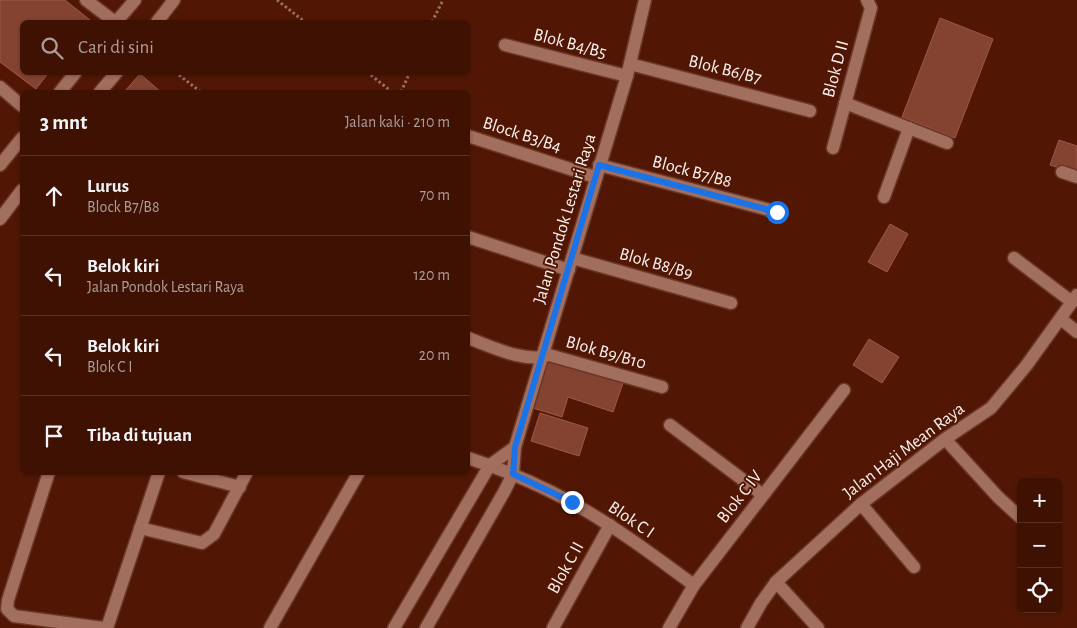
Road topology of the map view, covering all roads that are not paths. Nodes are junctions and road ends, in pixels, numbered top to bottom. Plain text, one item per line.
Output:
1 (86, 0) edge
2 (135, 0) edge
3 (174, 0) edge
4 (645, 0) edge
5 (867, 0) edge
6 (113, 20) edge
7 (118, 20) edge
8 (159, 20) edge
9 (505, 45) dead end
10 (628, 70) junction
11 (74, 75) edge
12 (114, 75) edge
13 (0, 88) edge
14 (62, 90) edge
15 (102, 90) edge
16 (845, 103) junction
17 (20, 104) edge
18 (810, 111) dead end
19 (909, 128) junction
20 (470, 137) edge
21 (20, 140) edge
22 (947, 143) dead end
23 (833, 148) dead end
24 (0, 165) edge
25 (597, 171) junction
26 (1062, 172) dead end
27 (1077, 177) edge
28 (20, 193) edge
29 (884, 197) dead end
30 (777, 212) dead end
31 (0, 219) edge
32 (470, 238) edge
33 (1014, 258) dead end
34 (571, 264) junction
35 (1075, 299) edge
36 (731, 302) dead end
37 (1061, 319) junction
38 (1077, 332) edge
39 (470, 339) edge
40 (541, 358) junction
41 (662, 388) dead end
42 (844, 390) dead end
43 (670, 425) dead end
44 (945, 438) junction
45 (515, 447) junction
46 (470, 459) edge
47 (490, 465) junction
48 (513, 474) junction
49 (48, 475) edge
50 (158, 475) edge
51 (194, 475) edge
52 (246, 475) edge
53 (357, 475) edge
54 (240, 487) junction
55 (764, 495) junction
56 (860, 504) junction
57 (1017, 514) edge
58 (610, 525) junction
59 (140, 528) junction
60 (914, 567) dead end
61 (776, 582) junction
62 (694, 585) junction
63 (103, 628) edge
64 (107, 628) edge
65 (270, 628) edge
66 (394, 628) edge
67 (426, 628) edge
68 (553, 628) edge
69 (669, 628) edge
70 (747, 628) edge
71 (818, 628) edge

1 - 6 street
2 - 7 street
3 - 8 street
4 - 10 street, Jalan Pondok Lestari Raya
5 - 16 street, Blok D II
9 - 10 street, Blok B4/B5
10 - 18 street, Blok B6/B7
10 - 25 street, Jalan Pondok Lestari Raya
11 - 14 street
12 - 15 street
13 - 17 street
16 - 19 street
16 - 23 street, Blok D II
19 - 22 street
19 - 29 street
20 - 25 street, Block B3/B4
21 - 24 street
25 - 30 street, Block B7/B8
25 - 34 street, Jalan Pondok Lestari Raya
26 - 27 street
28 - 31 street
32 - 34 street, Blok B8/B9
33 - 35 street
34 - 36 street, Blok B8/B9
34 - 40 street, Jalan Pondok Lestari Raya
35 - 37 street, Jalan Haji Mean Raya
37 - 38 street
37 - 44 street, Jalan Haji Mean Raya
39 - 40 street, Blok B9/B10
40 - 41 street, Blok B9/B10
40 - 45 street, Jalan Pondok Lestari Raya
42 - 55 street, Blok C IV
43 - 55 street
44 - 56 street, Jalan Haji Mean Raya
44 - 57 street
45 - 47 street
45 - 48 street, Jalan Pondok Lestari Raya
46 - 47 street, Blok C I
47 - 48 street, Blok C I
47 - 66 street
48 - 58 street, Blok C I
48 - 67 street, Jalan Pondok Lestari Raya
49 - 63 street
50 - 59 street
51 - 54 street
52 - 54 street
53 - 65 street
54 - 59 street
55 - 62 street, Blok C IV
56 - 60 street
56 - 61 street, Jalan Haji Mean Raya
58 - 62 street, Blok C I
58 - 68 street, Blok C II
59 - 64 street
61 - 70 street, Jalan Haji Mean Raya
61 - 71 street
62 - 69 street, Blok C IV

